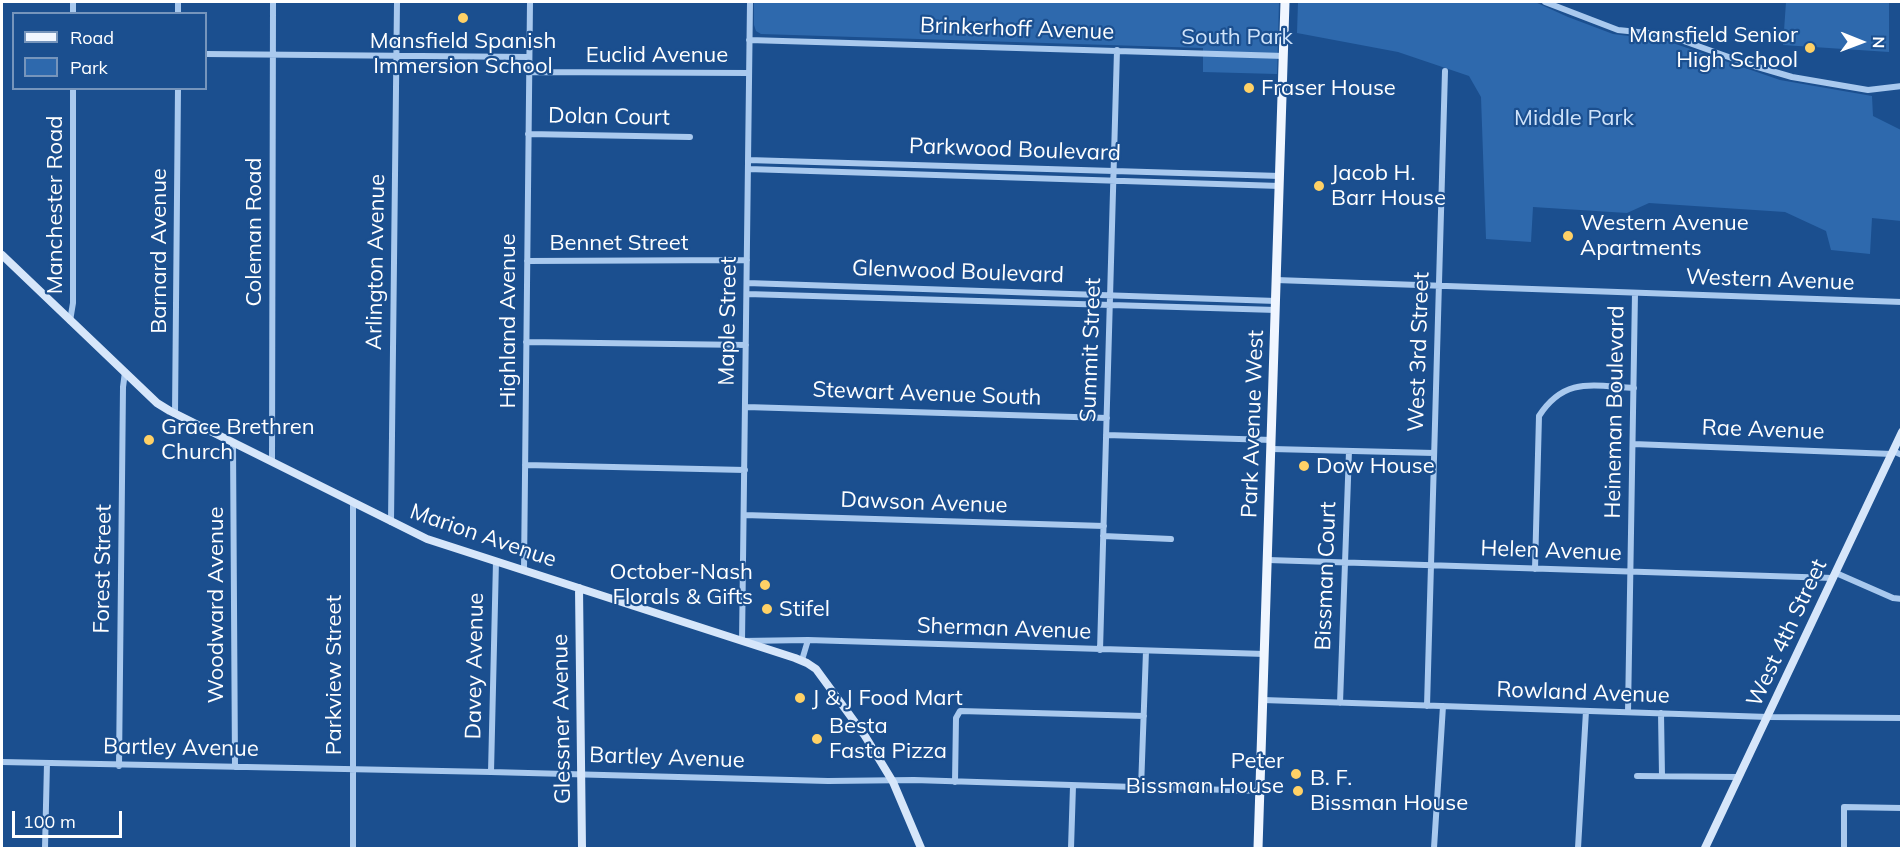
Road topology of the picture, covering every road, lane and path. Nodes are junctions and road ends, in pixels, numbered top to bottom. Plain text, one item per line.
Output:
1 (273, 2) edge
2 (397, 2) edge
3 (530, 2) edge
4 (750, 2) edge
5 (1285, 2) edge
6 (1545, 2) edge
7 (749, 40) junction
8 (1117, 50) junction
9 (207, 54) edge
10 (273, 56) junction
11 (396, 56) junction
12 (1284, 56) junction
13 (529, 57) junction
14 (1445, 71) dead end
15 (529, 72) junction
16 (749, 73) junction
17 (1902, 87) edge
18 (73, 90) edge
19 (178, 90) edge
20 (528, 134) junction
21 (690, 137) dead end
22 (748, 160) junction
23 (748, 169) junction
24 (1114, 171) junction
25 (1113, 180) junction
26 (1280, 181) junction
27 (2, 255) edge
28 (747, 260) junction
29 (527, 261) junction
30 (1276, 280) junction
31 (747, 283) junction
32 (1439, 286) junction
33 (1635, 293) junction
34 (747, 294) junction
35 (1110, 295) junction
36 (1902, 302) edge
37 (1276, 305) junction
38 (1110, 306) junction
39 (70, 321) junction
40 (526, 342) junction
41 (746, 345) junction
42 (125, 372) junction
43 (1634, 388) junction
44 (746, 406) junction
45 (175, 414) junction
46 (1107, 418) junction
47 (1902, 432) edge
48 (1106, 435) junction
49 (234, 443) junction
50 (1272, 444) junction
51 (1633, 444) junction
52 (1349, 451) junction
53 (1434, 453) junction
54 (1895, 453) edge
55 (272, 462) junction
56 (525, 465) junction
57 (745, 470) junction
58 (353, 503) junction
59 (744, 515) junction
60 (391, 522) junction
61 (1104, 526) junction
62 (1103, 536) junction
63 (1171, 539) dead end
64 (1268, 560) junction
65 (496, 561) junction
66 (1345, 563) junction
67 (1431, 566) junction
68 (1535, 569) junction
69 (524, 570) junction
70 (1631, 572) junction
71 (1834, 576) junction
72 (579, 588) junction
73 (1902, 599) edge
74 (808, 640) junction
75 (742, 641) junction
76 (1100, 650) junction
77 (1146, 651) junction
78 (1265, 654) junction
79 (802, 660) junction
80 (1263, 700) junction
81 (1340, 703) junction
82 (1427, 706) junction
83 (1443, 706) junction
84 (1586, 711) junction
85 (1628, 712) junction
86 (1661, 713) junction
87 (1144, 716) junction
88 (1768, 717) junction
89 (1902, 718) edge
90 (2, 762) edge
91 (47, 764) junction
92 (120, 766) junction
93 (235, 767) junction
94 (352, 769) junction
95 (491, 772) junction
96 (581, 774) junction
97 (1637, 776) dead end
98 (1662, 776) junction
99 (1738, 777) junction
100 (893, 782) junction
101 (955, 782) junction
102 (1073, 786) junction
103 (1141, 788) junction
104 (1260, 791) junction
105 (1902, 808) edge
106 (45, 849) edge
107 (353, 849) edge
108 (582, 849) edge
109 (921, 849) edge
110 (1071, 849) edge
111 (1258, 849) edge
112 (1434, 849) edge
113 (1578, 849) edge
114 (1705, 849) edge
115 (1844, 849) edge

1 - 10 street, Coleman Road
2 - 11 street, Arlington Avenue
3 - 13 street
4 - 7 street, Maple Street
5 - 12 main road, Park Avenue West
6 - 17 street
7 - 8 street, Brinkerhoff Avenue
7 - 16 street, Maple Street
8 - 12 street, Brinkerhoff Avenue
8 - 24 street, Summit Street
9 - 10 street
10 - 11 street
10 - 55 street, Coleman Road
11 - 13 street
11 - 60 street, Arlington Avenue
12 - 26 main road, Park Avenue West
13 - 15 street, Highland Avenue
14 - 32 street, West 3rd Street
15 - 16 street, Euclid Avenue
15 - 20 street, Highland Avenue
16 - 22 street, Maple Street
18 - 39 street, Manchester Road
19 - 45 street, Barnard Avenue
20 - 21 street, Dolan Court
20 - 29 street, Highland Avenue
22 - 23 street, Maple Street
22 - 24 street, Parkwood Boulevard
23 - 25 street
23 - 28 street, Maple Street
24 - 25 street, Summit Street
24 - 26 street, Parkwood Boulevard
25 - 26 street
25 - 35 street, Summit Street
26 - 30 main road, Park Avenue West
27 - 39 street, Marion Avenue
28 - 29 street, Bennet Street
28 - 31 street, Maple Street
29 - 40 street, Highland Avenue
30 - 32 street, Western Avenue
30 - 37 main road, Park Avenue West
31 - 34 street, Maple Street
31 - 35 street, Glenwood Boulevard
32 - 33 street, Western Avenue
32 - 53 street, West 3rd Street
33 - 36 street, Western Avenue
33 - 43 street, Heineman Boulevard
34 - 38 street, Glenwood Boulevard
34 - 41 street, Maple Street
35 - 37 street, Glenwood Boulevard
35 - 38 street, Summit Street
37 - 38 street, Glenwood Boulevard
37 - 50 main road, Park Avenue West
38 - 46 street, Summit Street
39 - 42 street, Marion Avenue
40 - 41 street
40 - 56 street, Highland Avenue
41 - 44 street, Maple Street
42 - 45 street, Marion Avenue
42 - 92 street, Forest Street
43 - 51 street, Heineman Boulevard
43 - 68 street
44 - 46 street, Stewart Avenue South
44 - 57 street, Maple Street
45 - 49 street, Marion Avenue
46 - 48 street, Summit Street
47 - 54 street, West 4th Street
48 - 50 street
48 - 61 street, Summit Street
49 - 55 street, Marion Avenue
49 - 93 street, Woodward Avenue
50 - 52 street
50 - 64 main road, Park Avenue West
51 - 54 street, Rae Avenue
51 - 70 street, Heineman Boulevard
52 - 53 street
52 - 66 street, Bissman Court
53 - 67 street, West 3rd Street
54 - 71 street, West 4th Street
55 - 58 street, Marion Avenue
56 - 57 street
56 - 69 street, Highland Avenue
57 - 59 street, Maple Street
58 - 60 street, Marion Avenue
58 - 94 street, Parkview Street
59 - 61 street, Dawson Avenue
59 - 75 street, Maple Street
60 - 65 street, Marion Avenue
61 - 62 street, Summit Street
62 - 63 street
62 - 76 street, Summit Street
64 - 66 street, Helen Avenue
64 - 78 main road, Park Avenue West
65 - 69 street, Marion Avenue
65 - 95 street, Davey Avenue
66 - 67 street, Helen Avenue
66 - 81 street, Bissman Court
67 - 68 street, Helen Avenue
67 - 82 street, West 3rd Street
68 - 70 street, Helen Avenue
69 - 72 street, Marion Avenue
70 - 71 street, Helen Avenue
70 - 85 street, Heineman Boulevard
71 - 73 street, Helen Avenue
71 - 88 street, West 4th Street
72 - 75 street, Marion Avenue
72 - 96 street, Glessner Avenue
74 - 75 street, Sherman Avenue
74 - 76 street, Sherman Avenue
74 - 79 street
75 - 79 street, Marion Avenue
76 - 77 street, Sherman Avenue
77 - 78 street, Sherman Avenue
77 - 87 street
78 - 80 main road, Park Avenue West
79 - 100 street, Marion Avenue
80 - 81 street, Rowland Avenue
80 - 104 main road, Park Avenue West
81 - 82 street, Rowland Avenue
82 - 83 street, Rowland Avenue
83 - 84 street, Rowland Avenue
83 - 112 street
84 - 85 street, Rowland Avenue
84 - 113 street
85 - 86 street, Rowland Avenue
86 - 88 street, Rowland Avenue
86 - 98 street
87 - 101 street
87 - 103 street
88 - 89 street, Rowland Avenue
88 - 99 street, West 4th Street
90 - 91 street, Bartley Avenue
91 - 92 street, Bartley Avenue
91 - 106 street
92 - 93 street, Bartley Avenue
93 - 94 street, Bartley Avenue
94 - 95 street, Bartley Avenue
94 - 107 street, Parkview Street
95 - 96 street, Bartley Avenue
96 - 100 street, Bartley Avenue
96 - 108 street, Glessner Avenue
97 - 98 street
98 - 99 street
99 - 114 street, West 4th Street
100 - 101 street, Bartley Avenue
100 - 109 street, Marion Avenue
101 - 102 street, Bartley Avenue
102 - 103 street, Bartley Avenue
102 - 110 street
103 - 104 street, Bartley Avenue
104 - 111 main road, Park Avenue West
105 - 115 street

